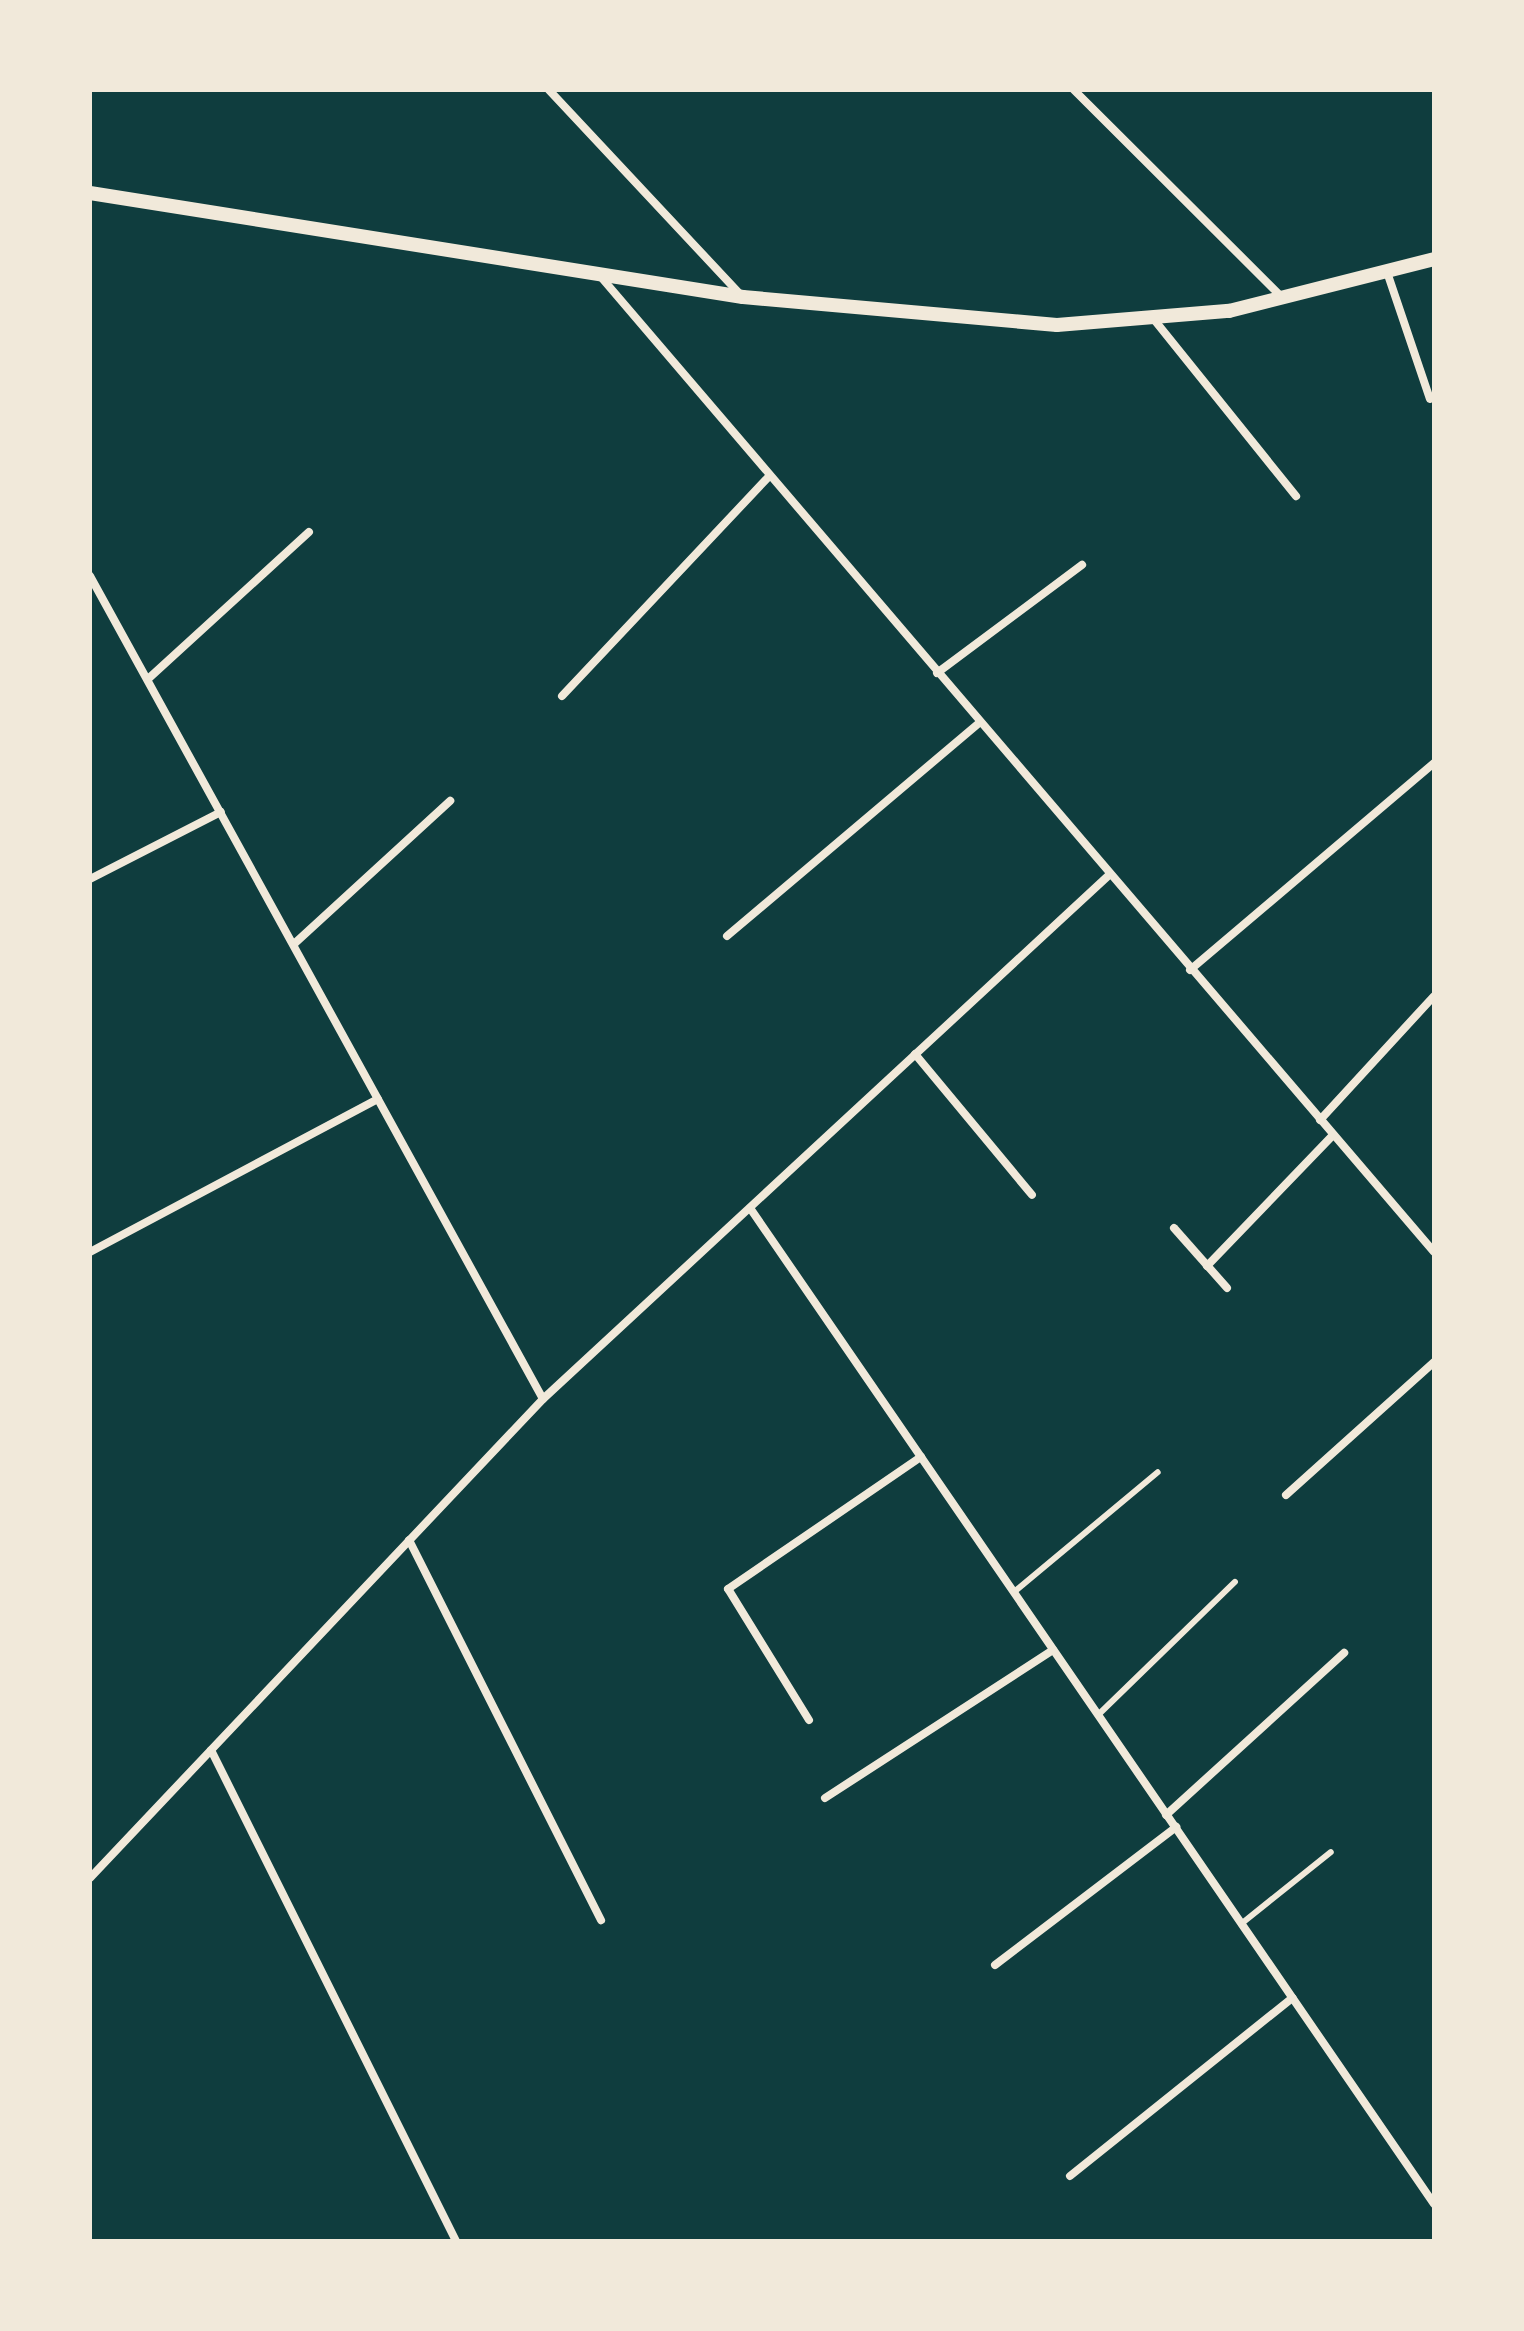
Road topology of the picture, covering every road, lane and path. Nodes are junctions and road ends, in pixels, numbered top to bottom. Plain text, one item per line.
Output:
1 (549, 90) edge
2 (1074, 90) edge
3 (90, 193) edge
4 (1434, 259) edge
5 (1387, 272) junction
6 (601, 277) junction
7 (743, 297) junction
8 (1283, 298) junction
9 (1152, 317) junction
10 (1430, 399) dead end
11 (769, 476) junction
12 (1296, 496) dead end
13 (309, 532) dead end
14 (1082, 565) dead end
15 (90, 576) edge
16 (937, 673) junction
17 (148, 679) junction
18 (562, 696) dead end
19 (979, 723) junction
20 (1434, 763) edge
21 (450, 801) dead end
22 (221, 812) junction
23 (1109, 875) junction
24 (90, 879) edge
25 (727, 936) dead end
26 (294, 944) junction
27 (1190, 970) junction
28 (1434, 996) edge
29 (915, 1054) junction
30 (378, 1099) junction
31 (1320, 1120) junction
32 (1333, 1135) junction
33 (1032, 1195) dead end
34 (750, 1208) junction
35 (1174, 1228) dead end
36 (90, 1252) edge
37 (1434, 1252) edge
38 (1207, 1266) junction
39 (1227, 1288) dead end
40 (1434, 1362) edge
41 (543, 1399) junction
42 (921, 1457) junction
43 (1158, 1472) dead end
44 (1286, 1495) dead end
45 (409, 1540) junction
46 (1235, 1582) dead end
47 (1014, 1592) junction
48 (1053, 1650) junction
49 (1344, 1653) dead end
50 (1098, 1715) junction
51 (809, 1720) dead end
52 (211, 1750) junction
53 (825, 1798) dead end
54 (1166, 1815) junction
55 (1176, 1827) junction
56 (1331, 1852) dead end
57 (90, 1878) edge
58 (601, 1920) dead end
59 (1241, 1924) junction
60 (995, 1965) dead end
61 (1292, 1998) junction
62 (1070, 2176) dead end
63 (1434, 2204) edge
64 (456, 2241) edge

1 - 7 street
2 - 8 street
3 - 6 street
4 - 5 street
5 - 8 street
5 - 10 street
6 - 7 street
6 - 11 street
7 - 9 street
8 - 9 street
9 - 12 street
11 - 16 street
11 - 18 street
13 - 17 street
14 - 16 street
15 - 17 street
16 - 19 street
17 - 22 street
19 - 23 street
19 - 25 street
20 - 27 street
21 - 26 street
22 - 24 street
22 - 26 street
23 - 27 street
23 - 29 street
26 - 30 street
27 - 31 street
28 - 31 street
29 - 33 street
29 - 34 street
30 - 36 street
30 - 41 street
31 - 32 street
32 - 37 street
32 - 38 street
34 - 41 street
34 - 42 street
35 - 38 street
38 - 39 street
40 - 44 street
41 - 45 street
42 - 47 street
42 - 51 street
43 - 47 lane
45 - 52 street
45 - 58 street
46 - 50 lane
47 - 48 street
48 - 50 street
48 - 53 street
49 - 54 street
50 - 54 street
52 - 57 street
52 - 64 street
54 - 55 street
55 - 59 street
55 - 60 street
56 - 59 lane
59 - 61 street
61 - 62 street
61 - 63 street

